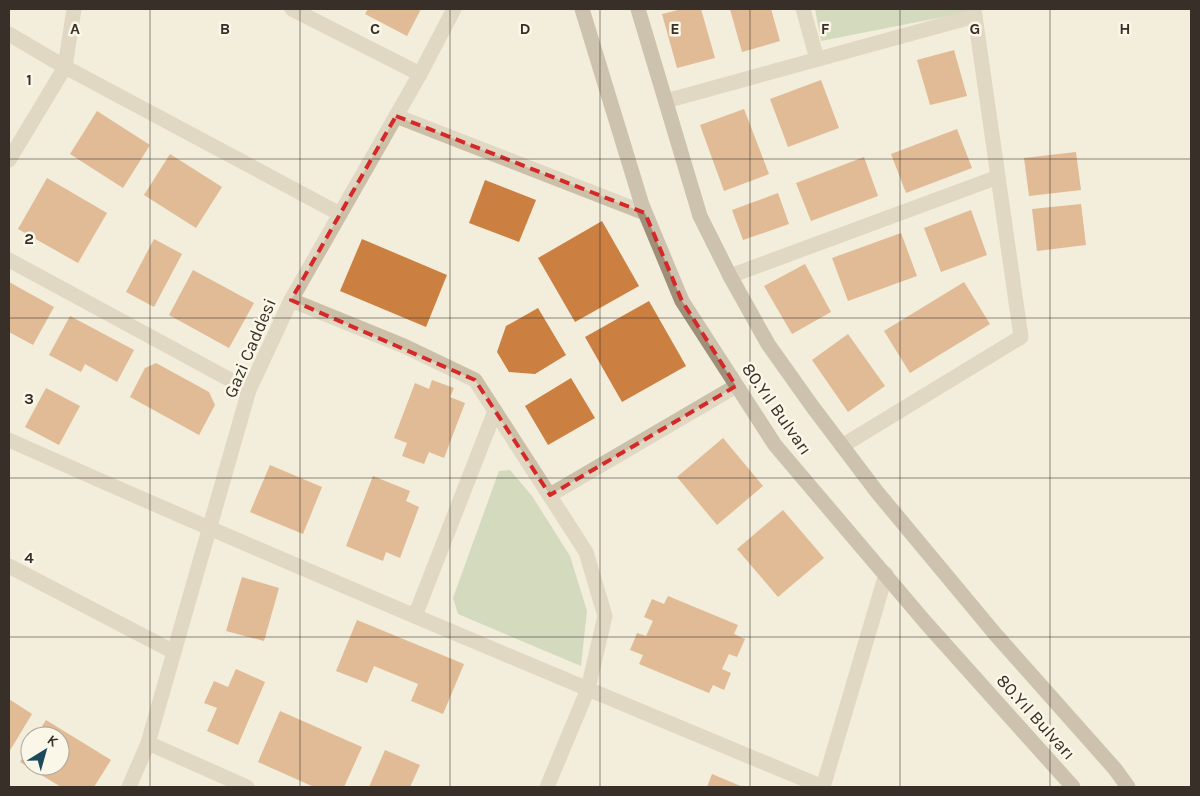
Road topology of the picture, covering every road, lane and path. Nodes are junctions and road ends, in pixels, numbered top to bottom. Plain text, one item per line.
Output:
1 (74, 9) edge
2 (292, 9) edge
3 (454, 9) edge
4 (582, 9) edge
5 (638, 9) edge
6 (803, 9) edge
7 (975, 12) edge
8 (9, 34) edge
9 (817, 59) junction
10 (65, 67) junction
11 (420, 74) junction
12 (666, 102) junction
13 (396, 116) junction
14 (9, 160) edge
15 (998, 177) junction
16 (645, 213) junction
17 (340, 214) junction
18 (9, 260) edge
19 (730, 276) junction
20 (291, 300) junction
21 (736, 386) junction
22 (249, 390) junction
23 (495, 412) junction
24 (9, 440) edge
25 (842, 446) junction
26 (550, 496) junction
27 (209, 529) junction
28 (9, 566) edge
29 (886, 574) junction
30 (415, 616) junction
31 (174, 652) junction
32 (588, 690) junction
33 (148, 743) junction
34 (129, 787) edge
35 (247, 787) edge
36 (546, 787) edge
37 (823, 787) edge
38 (1073, 787) edge
39 (1128, 787) edge

1 - 10 street
2 - 11 street
3 - 11 street, Gazi Caddesi
4 - 16 street, 80.Yıl Bulvarı
5 - 12 street, 80.Yıl Bulvarı
6 - 9 street
7 - 9 street
7 - 15 street
8 - 10 street
9 - 12 street
10 - 14 street
10 - 17 street
11 - 13 street, Gazi Caddesi
12 - 19 street, 80.Yıl Bulvarı
13 - 16 street
13 - 17 street, Gazi Caddesi
15 - 19 street
15 - 25 street
16 - 21 street, 80.Yıl Bulvarı
17 - 20 street, Gazi Caddesi
18 - 22 street
19 - 25 street, 80.Yıl Bulvarı
20 - 22 street, Gazi Caddesi
20 - 23 street
21 - 26 street
21 - 29 street, 80.Yıl Bulvarı
22 - 27 street, Gazi Caddesi
23 - 26 street
23 - 30 street
24 - 27 street
25 - 39 street, 80.Yıl Bulvarı
26 - 32 street
27 - 30 street
27 - 31 street, Gazi Caddesi
28 - 31 street
29 - 37 street
29 - 38 street, 80.Yıl Bulvarı
30 - 32 street
31 - 33 street, Gazi Caddesi
32 - 36 street
32 - 37 street
33 - 34 street, Gazi Caddesi
33 - 35 street

